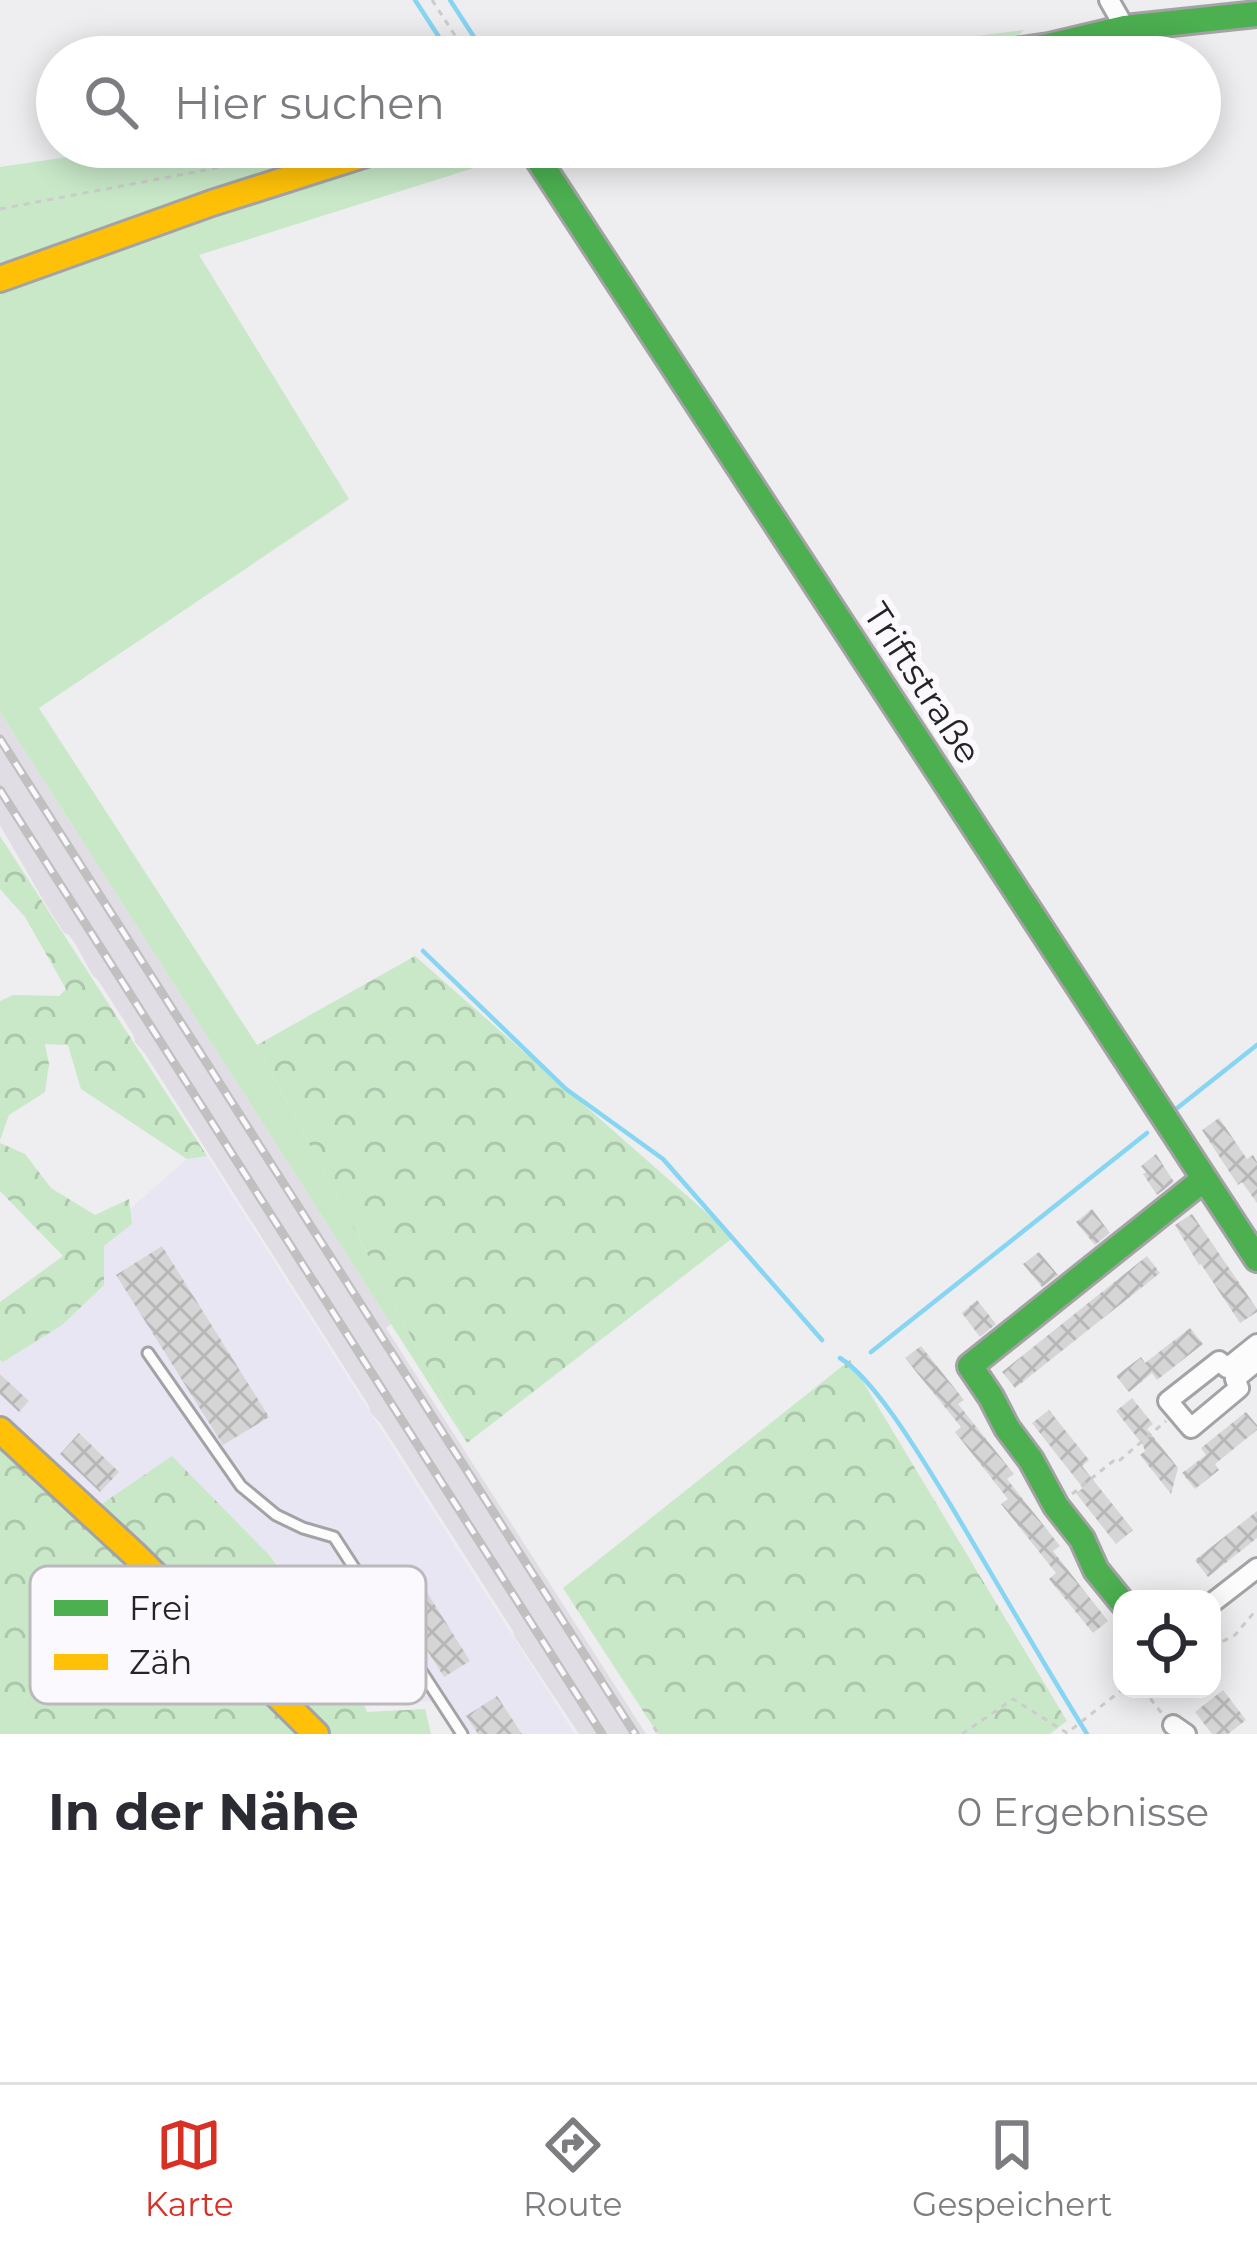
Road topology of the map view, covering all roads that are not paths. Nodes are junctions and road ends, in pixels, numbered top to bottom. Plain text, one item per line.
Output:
1 (1109, 0) edge
2 (1257, 14) edge
3 (1125, 28) junction
4 (1091, 36) edge
5 (322, 168) edge
6 (544, 168) edge
7 (0, 279) edge
8 (1204, 1179) junction
9 (1257, 1258) edge
10 (1257, 1344) edge
11 (148, 1353) dead end
12 (1257, 1361) edge
13 (1231, 1373) junction
14 (0, 1430) edge
15 (147, 1566) edge
16 (353, 1566) edge
17 (1257, 1568) edge
18 (1113, 1591) edge
19 (1221, 1597) edge
20 (426, 1679) edge
21 (286, 1704) edge
22 (316, 1734) edge
23 (462, 1734) edge

1 - 3 street
2 - 3 street
3 - 4 street
5 - 7 street
6 - 8 street, Triftstraße
8 - 9 street, Triftstraße
8 - 18 street
10 - 13 street
11 - 16 lane
12 - 13 street
13 - 13 street
14 - 15 street
17 - 19 street
20 - 23 lane
21 - 22 street

